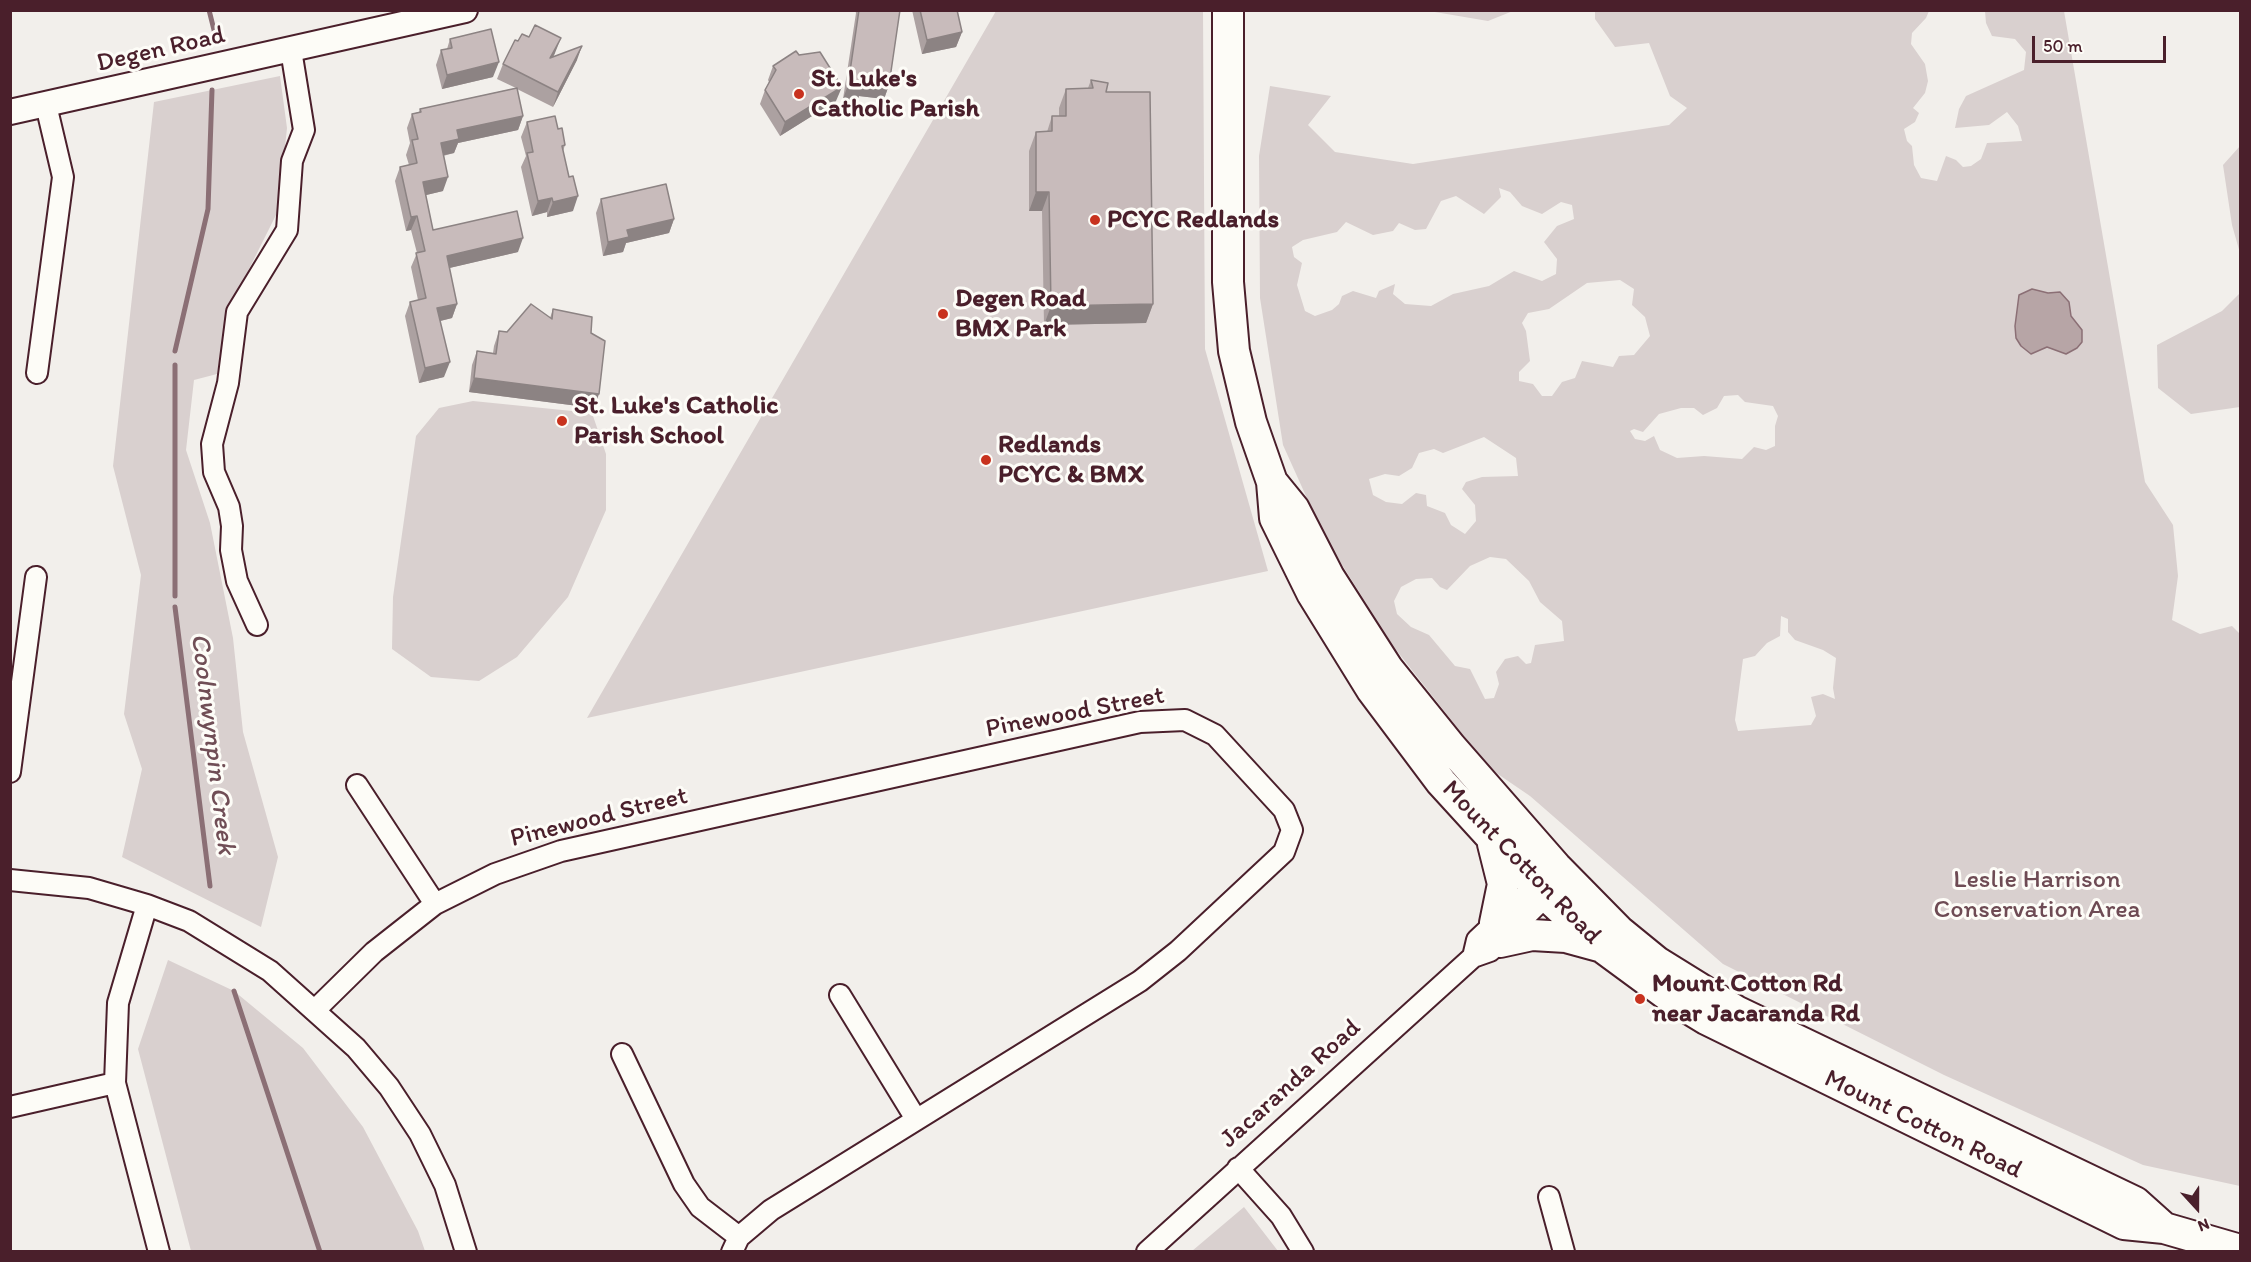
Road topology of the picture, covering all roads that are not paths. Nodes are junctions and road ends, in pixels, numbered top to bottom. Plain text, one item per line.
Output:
1 (465, 10) edge
2 (1228, 10) edge
3 (291, 50) junction
4 (46, 105) junction
5 (10, 112) edge
6 (38, 373) dead end
7 (1272, 482) junction
8 (36, 577) dead end
9 (257, 625) dead end
10 (10, 772) edge
11 (357, 785) dead end
12 (1492, 840) junction
13 (10, 880) edge
14 (1551, 881) junction
15 (435, 904) junction
16 (147, 905) junction
17 (1498, 932) junction
18 (1602, 947) junction
19 (840, 995) dead end
20 (315, 1010) junction
21 (622, 1054) dead end
22 (115, 1083) junction
23 (10, 1107) edge
24 (916, 1119) junction
25 (1238, 1168) junction
26 (1549, 1197) dead end
27 (2164, 1228) junction
28 (736, 1244) edge
29 (2241, 1250) edge
30 (159, 1251) edge
31 (466, 1251) edge
32 (1147, 1251) edge
33 (1302, 1251) edge
34 (1564, 1251) edge

1 - 3 street, Degen Road
2 - 7 main road, Mount Cotton Road
3 - 4 street, Degen Road
3 - 9 street
4 - 5 street, Degen Road
4 - 6 street
7 - 12 main road, Mount Cotton Road
7 - 14 main road, Mount Cotton Road
8 - 10 street
11 - 15 street
12 - 14 main road, Mount Cotton Road
12 - 17 main road
13 - 16 street
14 - 17 street, Jacaranda Road
14 - 18 main road, Mount Cotton Road
14 - 27 main road, Mount Cotton Road
15 - 20 street, Pinewood Street
15 - 24 street, Pinewood Street
16 - 20 street
16 - 22 street
17 - 18 main road
17 - 25 street, Jacaranda Road
18 - 27 main road, Mount Cotton Road
19 - 24 street
20 - 31 street
21 - 28 street
22 - 23 street
22 - 30 street
24 - 28 street, Pinewood Street
25 - 32 street, Jacaranda Road
25 - 33 street
26 - 34 street
27 - 29 main road, Mount Cotton Road

